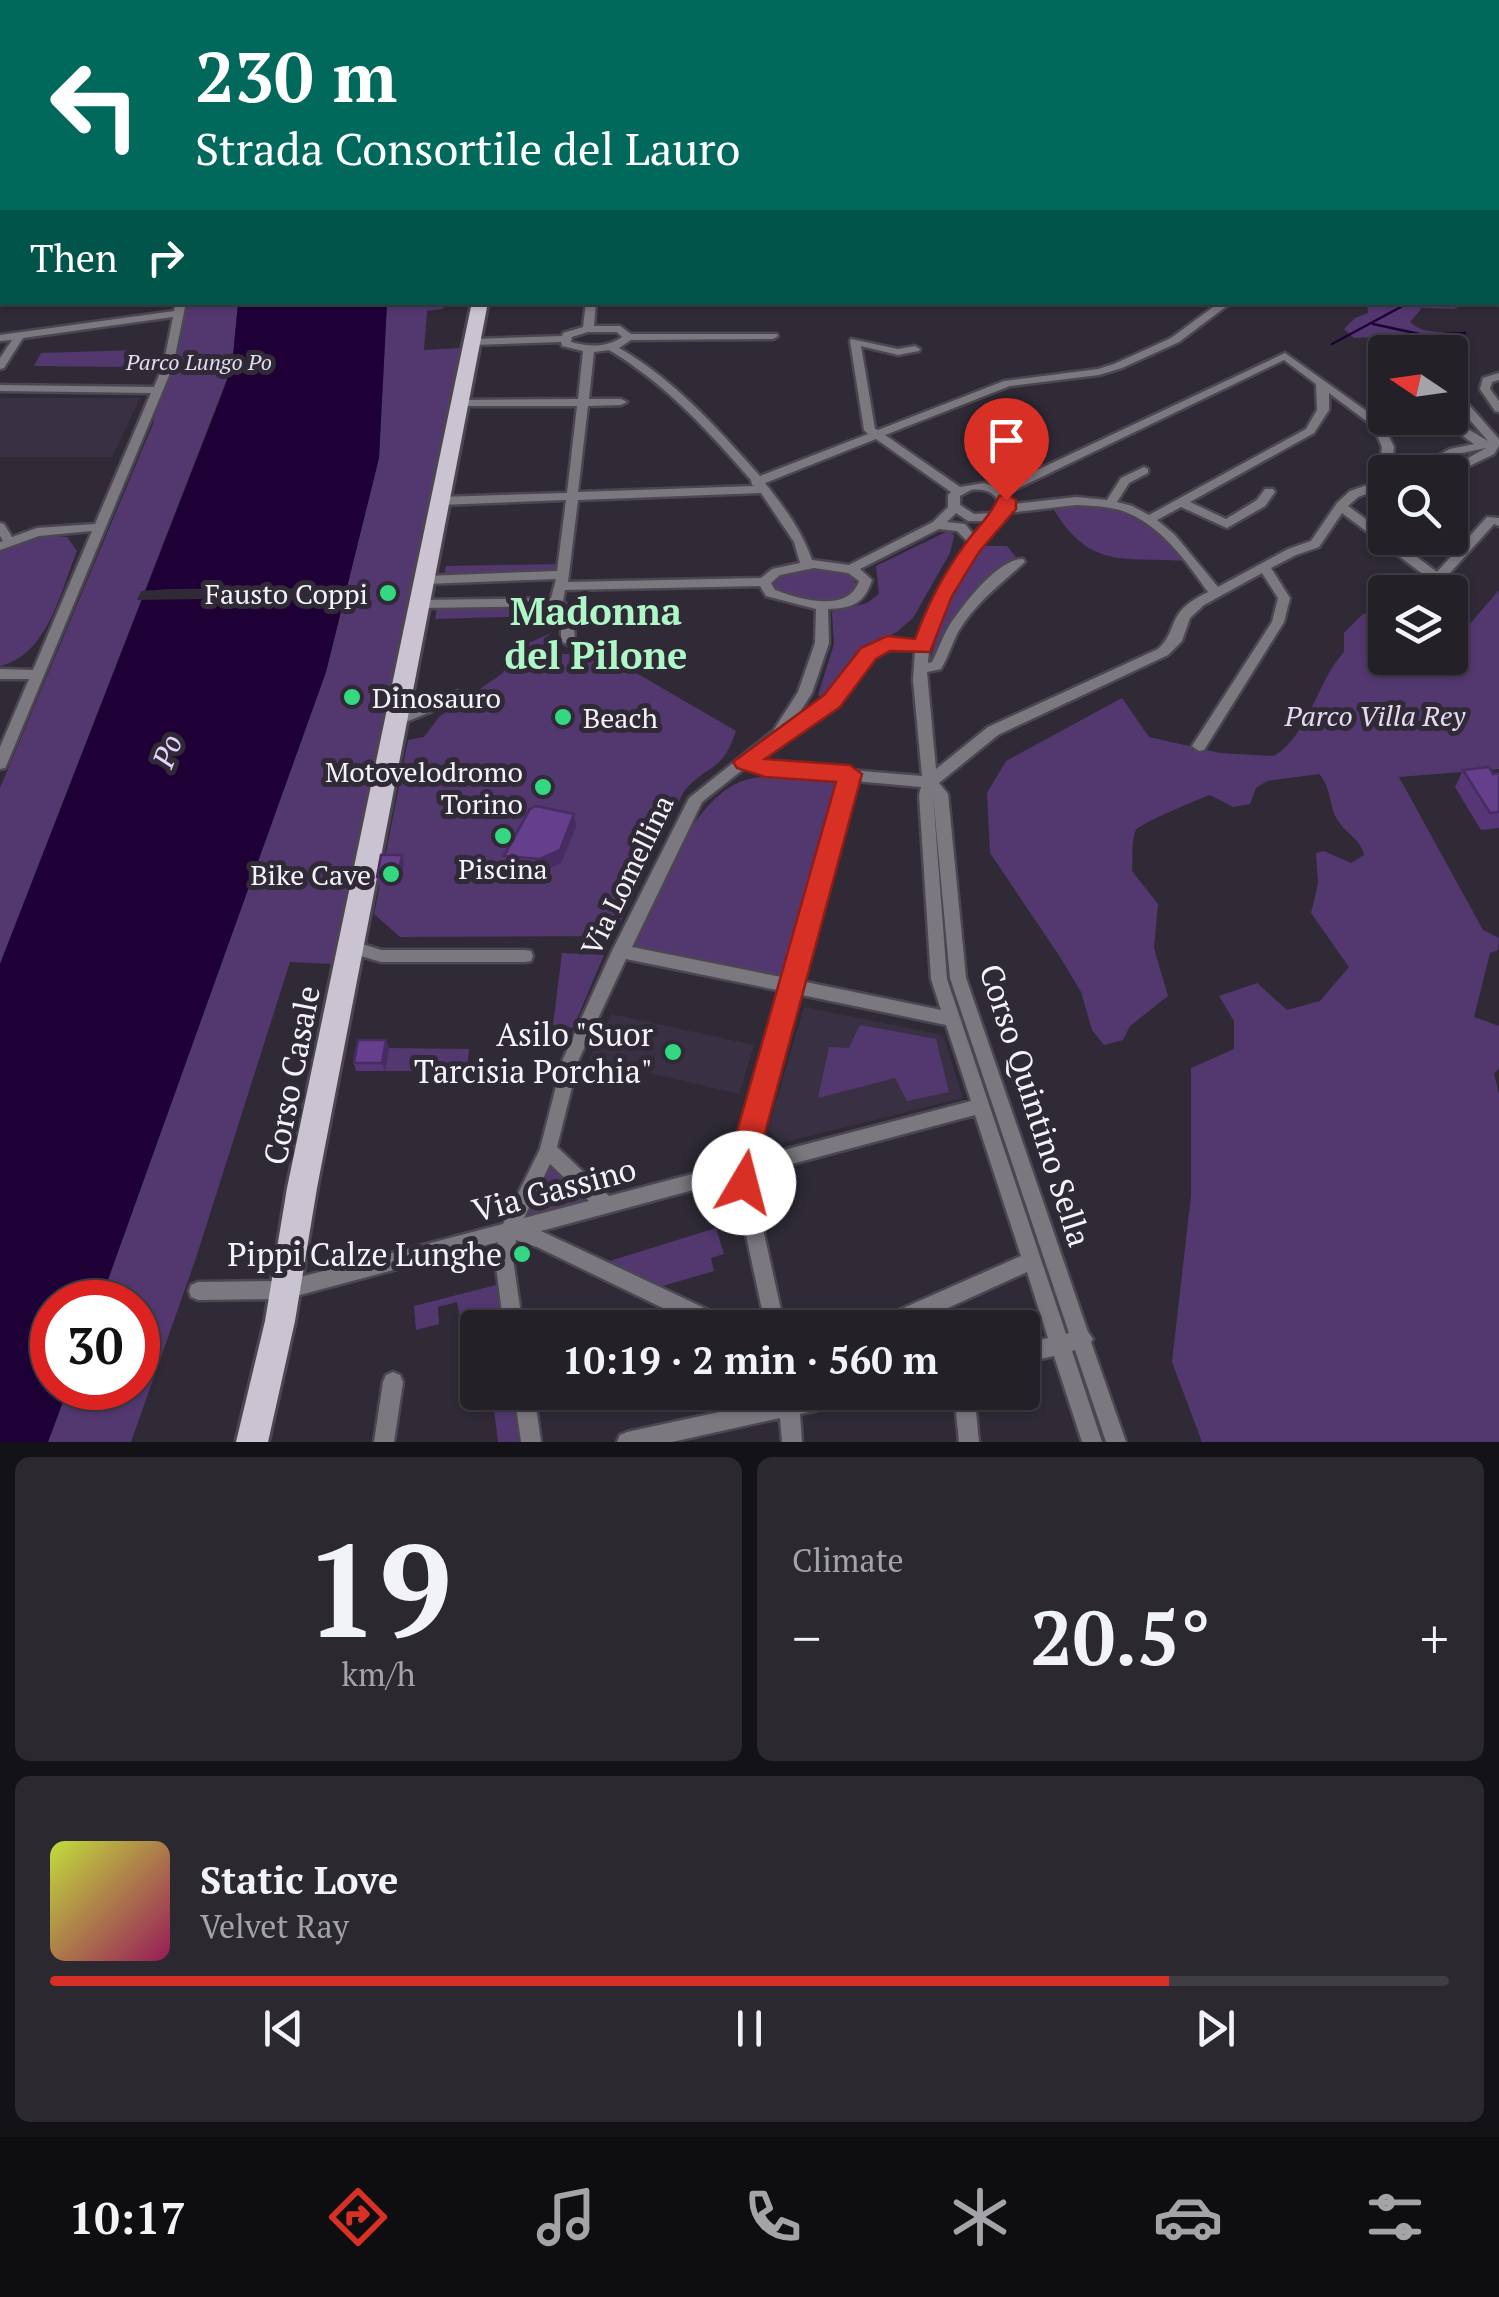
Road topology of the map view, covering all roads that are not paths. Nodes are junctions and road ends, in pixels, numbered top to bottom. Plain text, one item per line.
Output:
1 (479, 305) edge
2 (591, 305) edge
3 (1223, 305) edge
4 (180, 308) edge
5 (588, 328) junction
6 (18, 336) junction
7 (773, 336) dead end
8 (628, 337) junction
9 (0, 338) edge
10 (565, 339) junction
11 (473, 342) junction
12 (611, 347) junction
13 (589, 348) junction
14 (914, 349) dead end
15 (0, 366) edge
16 (1499, 376) edge
17 (1321, 385) junction
18 (0, 388) edge
19 (157, 390) junction
20 (583, 400) junction
21 (621, 402) dead end
22 (459, 403) junction
23 (1499, 409) edge
24 (1468, 413) edge
25 (1468, 431) edge
26 (880, 436) junction
27 (1492, 443) edge
28 (1387, 455) edge
29 (1447, 455) edge
30 (1468, 463) edge
31 (1144, 471) dead end
32 (759, 486) junction
33 (1368, 487) edge
34 (958, 491) junction
35 (1000, 492) junction
36 (1269, 492) dead end
37 (573, 497) junction
38 (440, 502) junction
39 (1181, 502) junction
40 (1111, 503) junction
41 (1341, 506) junction
42 (964, 513) junction
43 (1000, 513) junction
44 (1150, 519) junction
45 (1499, 522) edge
46 (940, 524) junction
47 (0, 527) edge
48 (100, 527) junction
49 (4, 543) edge
50 (972, 544) junction
51 (1019, 562) dead end
52 (807, 564) junction
53 (1264, 567) junction
54 (851, 569) junction
55 (1433, 575) edge
56 (1446, 575) edge
57 (563, 580) junction
58 (764, 582) junction
59 (423, 592) junction
60 (1216, 593) junction
61 (556, 602) junction
62 (822, 606) junction
63 (568, 640) dead end
64 (922, 647) junction
65 (920, 668) junction
66 (0, 674) edge
67 (38, 675) junction
68 (458, 696) dead end
69 (396, 721) junction
70 (778, 735) junction
71 (1199, 746) dead end
72 (745, 762) junction
73 (0, 764) edge
74 (850, 774) junction
75 (930, 782) junction
76 (350, 946) junction
77 (620, 951) junction
78 (525, 956) dead end
79 (791, 986) junction
80 (950, 1019) junction
81 (980, 1106) junction
82 (548, 1150) junction
83 (740, 1170) junction
84 (607, 1206) junction
85 (509, 1230) junction
86 (1031, 1260) junction
87 (286, 1290) junction
88 (198, 1291) dead end
89 (511, 1310) edge
90 (688, 1310) edge
91 (772, 1310) edge
92 (921, 1310) edge
93 (1082, 1339) junction
94 (1060, 1345) junction
95 (1040, 1350) edge
96 (393, 1382) dead end
97 (527, 1410) edge
98 (748, 1410) edge
99 (790, 1410) edge
100 (966, 1410) edge
101 (252, 1442) edge
102 (384, 1442) edge
103 (531, 1442) edge
104 (627, 1442) edge
105 (792, 1442) edge
106 (970, 1442) edge
107 (1092, 1442) edge
108 (1116, 1442) edge

1 - 11 main road, Corso Casale
2 - 5 street
3 - 26 street
4 - 6 street
4 - 19 street
5 - 8 street
5 - 10 street
6 - 9 street
6 - 15 street
7 - 8 street
8 - 12 street
10 - 11 street
10 - 13 street
11 - 22 main road, Corso Casale
12 - 13 street
12 - 32 street
13 - 20 street
14 - 26 street
16 - 23 street
17 - 28 street
17 - 35 street
17 - 39 street
18 - 19 street
19 - 48 street
20 - 21 street
20 - 22 street
20 - 37 street
22 - 38 main road, Corso Casale
24 - 27 street
25 - 27 street
26 - 32 street
26 - 34 street
27 - 29 street
27 - 30 street
31 - 40 street
32 - 37 street
32 - 52 street
33 - 41 street
34 - 35 street
34 - 42 street
35 - 43 street
36 - 39 street
37 - 38 street
37 - 57 street
38 - 59 main road, Corso Casale
39 - 44 street
40 - 43 street
40 - 44 street
41 - 53 street
41 - 55 street
42 - 43 street
42 - 46 street
42 - 50 street
43 - 50 street, Corso Quintino Sella
44 - 60 street
45 - 56 street
46 - 50 street
46 - 54 street
47 - 49 street
48 - 49 street
48 - 67 street
50 - 64 street, Corso Quintino Sella
51 - 65 street
52 - 54 street
52 - 58 street
53 - 60 street
53 - 71 street
54 - 62 street
57 - 58 street
57 - 59 street
57 - 61 street
58 - 62 street
59 - 61 street
59 - 69 main road, Corso Casale
60 - 75 street
61 - 63 street
62 - 70 street, Via Lomellina
64 - 65 street, Corso Quintino Sella
64 - 70 street
65 - 75 street, Corso Quintino Sella
66 - 67 street
67 - 73 street
68 - 69 street
69 - 76 main road, Corso Casale
70 - 72 street, Via Lomellina
72 - 74 street
72 - 77 street, Via Lomellina
74 - 75 street
74 - 79 street
75 - 80 street, Corso Quintino Sella
75 - 93 street, Corso Quintino Sella
76 - 78 street
76 - 87 main road, Corso Casale
77 - 79 street
77 - 82 street, Via Lomellina
79 - 80 street
79 - 83 street
80 - 81 street, Corso Quintino Sella
81 - 83 street, Via Gassino
81 - 86 street, Corso Quintino Sella
82 - 84 street
82 - 85 street, Via Lomellina
83 - 84 street, Via Gassino
83 - 91 street
84 - 85 street, Via Gassino
85 - 87 street, Via Gassino
85 - 89 street
85 - 90 street
86 - 92 street
86 - 94 street, Corso Quintino Sella
87 - 88 street, Via Gassino
87 - 101 main road, Corso Casale
93 - 94 street
93 - 108 street, Corso Quintino Sella
94 - 95 street
94 - 107 street, Corso Quintino Sella
96 - 102 street
97 - 103 street
98 - 104 street
99 - 105 street
100 - 106 street

